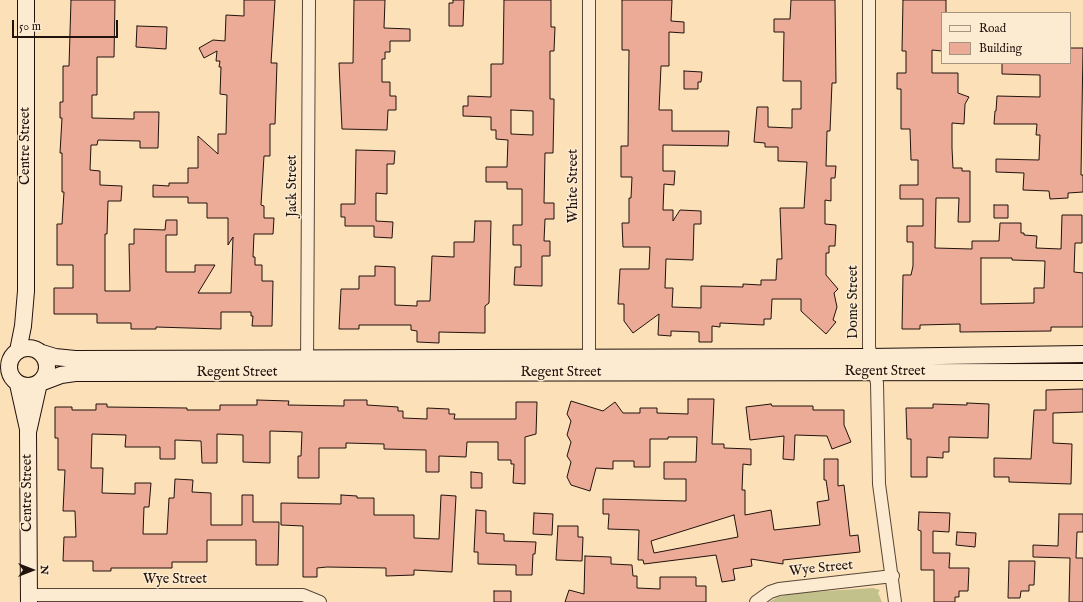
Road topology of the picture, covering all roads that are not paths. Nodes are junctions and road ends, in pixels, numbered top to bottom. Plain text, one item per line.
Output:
1 (26, 0) edge
2 (309, 0) edge
3 (589, 0) edge
4 (869, 0) edge
5 (26, 291) junction
6 (17, 351) junction
7 (41, 353) junction
8 (1083, 354) edge
9 (0, 356) edge
10 (589, 365) junction
11 (872, 365) junction
12 (307, 366) junction
13 (1083, 372) edge
14 (0, 377) edge
15 (17, 383) junction
16 (40, 383) junction
17 (28, 432) junction
18 (893, 576) junction
19 (29, 599) edge
20 (320, 602) edge
21 (756, 602) edge
22 (896, 602) edge

1 - 5 street, Centre Street
2 - 12 street, Jack Street
3 - 10 street, White Street
4 - 11 street, Dome Street
5 - 6 street, Centre Street
5 - 7 street, Centre Street
6 - 7 street
6 - 9 street
6 - 15 street
7 - 12 street, Regent Street
7 - 16 street
8 - 11 street, Regent Street
10 - 11 street, Regent Street
10 - 12 street, Regent Street
11 - 13 street, Regent Street
11 - 18 street, Dome Street
12 - 16 street, Regent Street
14 - 15 street
15 - 16 street
15 - 17 street, Centre Street
16 - 17 street, Centre Street
17 - 19 street, Centre Street
18 - 21 street, Wye Street
18 - 22 street, Dome Street
19 - 20 street, Wye Street

